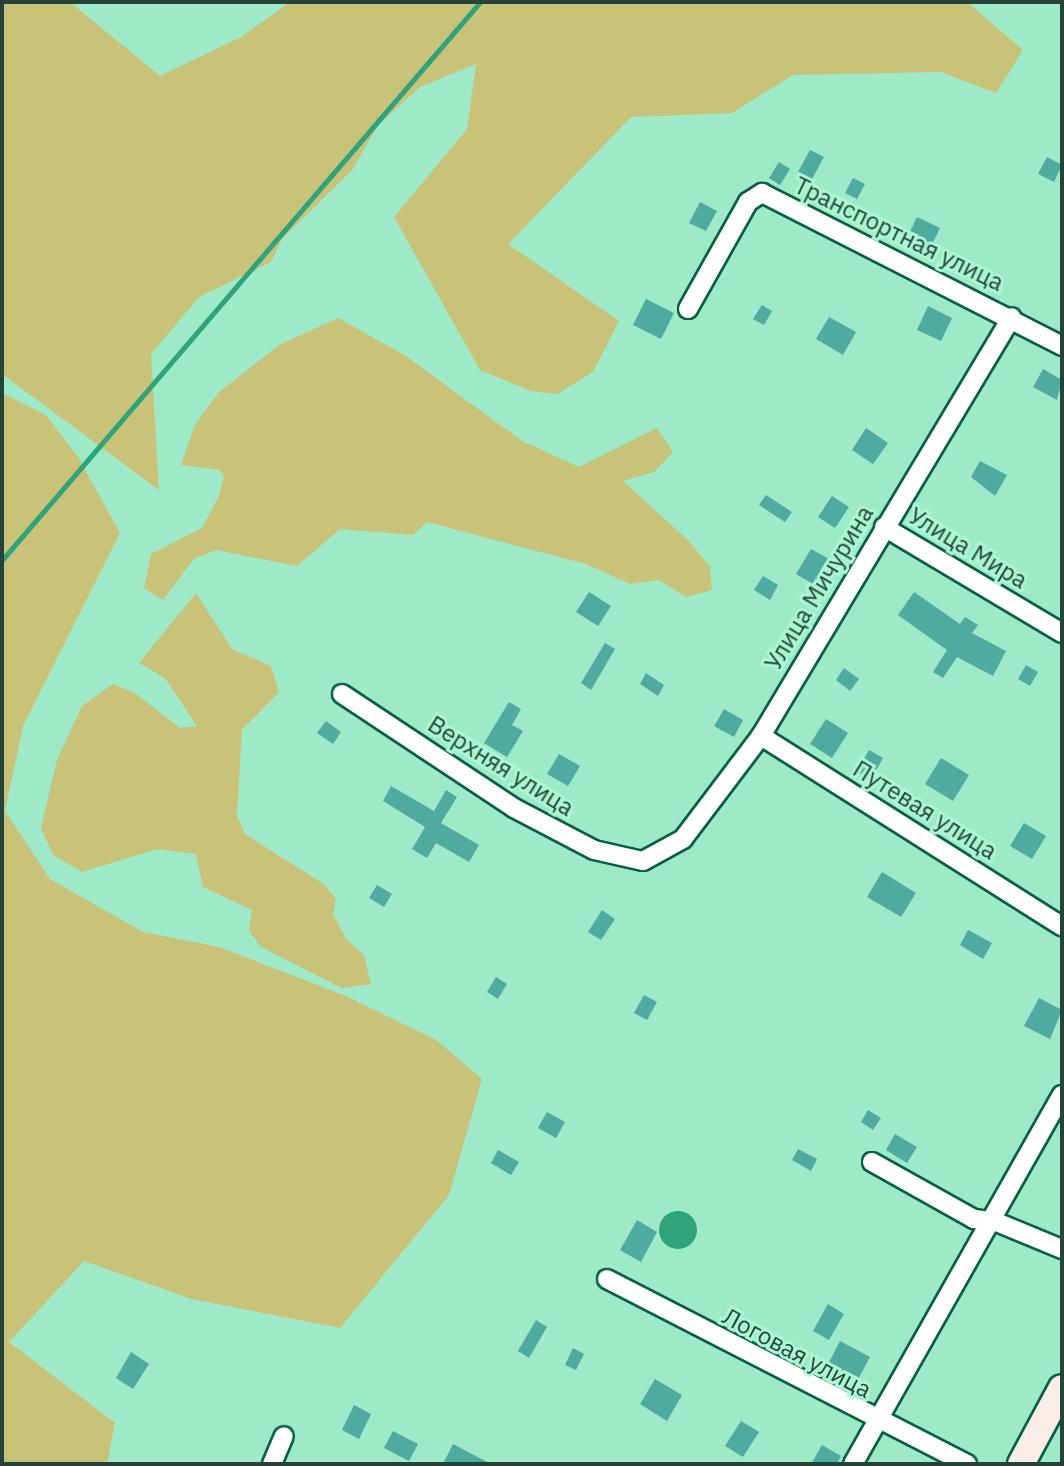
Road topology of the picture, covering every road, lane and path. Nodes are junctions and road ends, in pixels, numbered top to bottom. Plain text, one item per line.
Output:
1 (688, 309) dead end
2 (1012, 317) junction
3 (1062, 346) edge
4 (884, 527) junction
5 (1062, 634) edge
6 (342, 694) dead end
7 (761, 736) junction
8 (643, 861) joint
9 (1062, 926) edge
10 (1062, 1095) edge
11 (873, 1162) dead end
12 (994, 1221) junction
13 (1062, 1249) edge
14 (607, 1279) dead end
15 (1062, 1388) edge
16 (874, 1422) junction
17 (284, 1436) dead end
18 (272, 1464) edge
19 (853, 1464) edge
20 (967, 1464) edge
21 (1021, 1464) edge

1 - 2 street, Транспортная улица
2 - 3 street, Транспортная улица
2 - 4 street, Улица Мичурина
4 - 5 street, Улица Мира
4 - 7 street, Улица Мичурина
6 - 8 street, Верхняя улица
7 - 8 street, Улица Мичурина
7 - 9 street, Путевая улица
10 - 12 street
11 - 12 street
12 - 13 street
12 - 16 street
14 - 16 street, Логовая улица
15 - 21 street
16 - 19 street
16 - 20 street, Логовая улица
17 - 18 street

